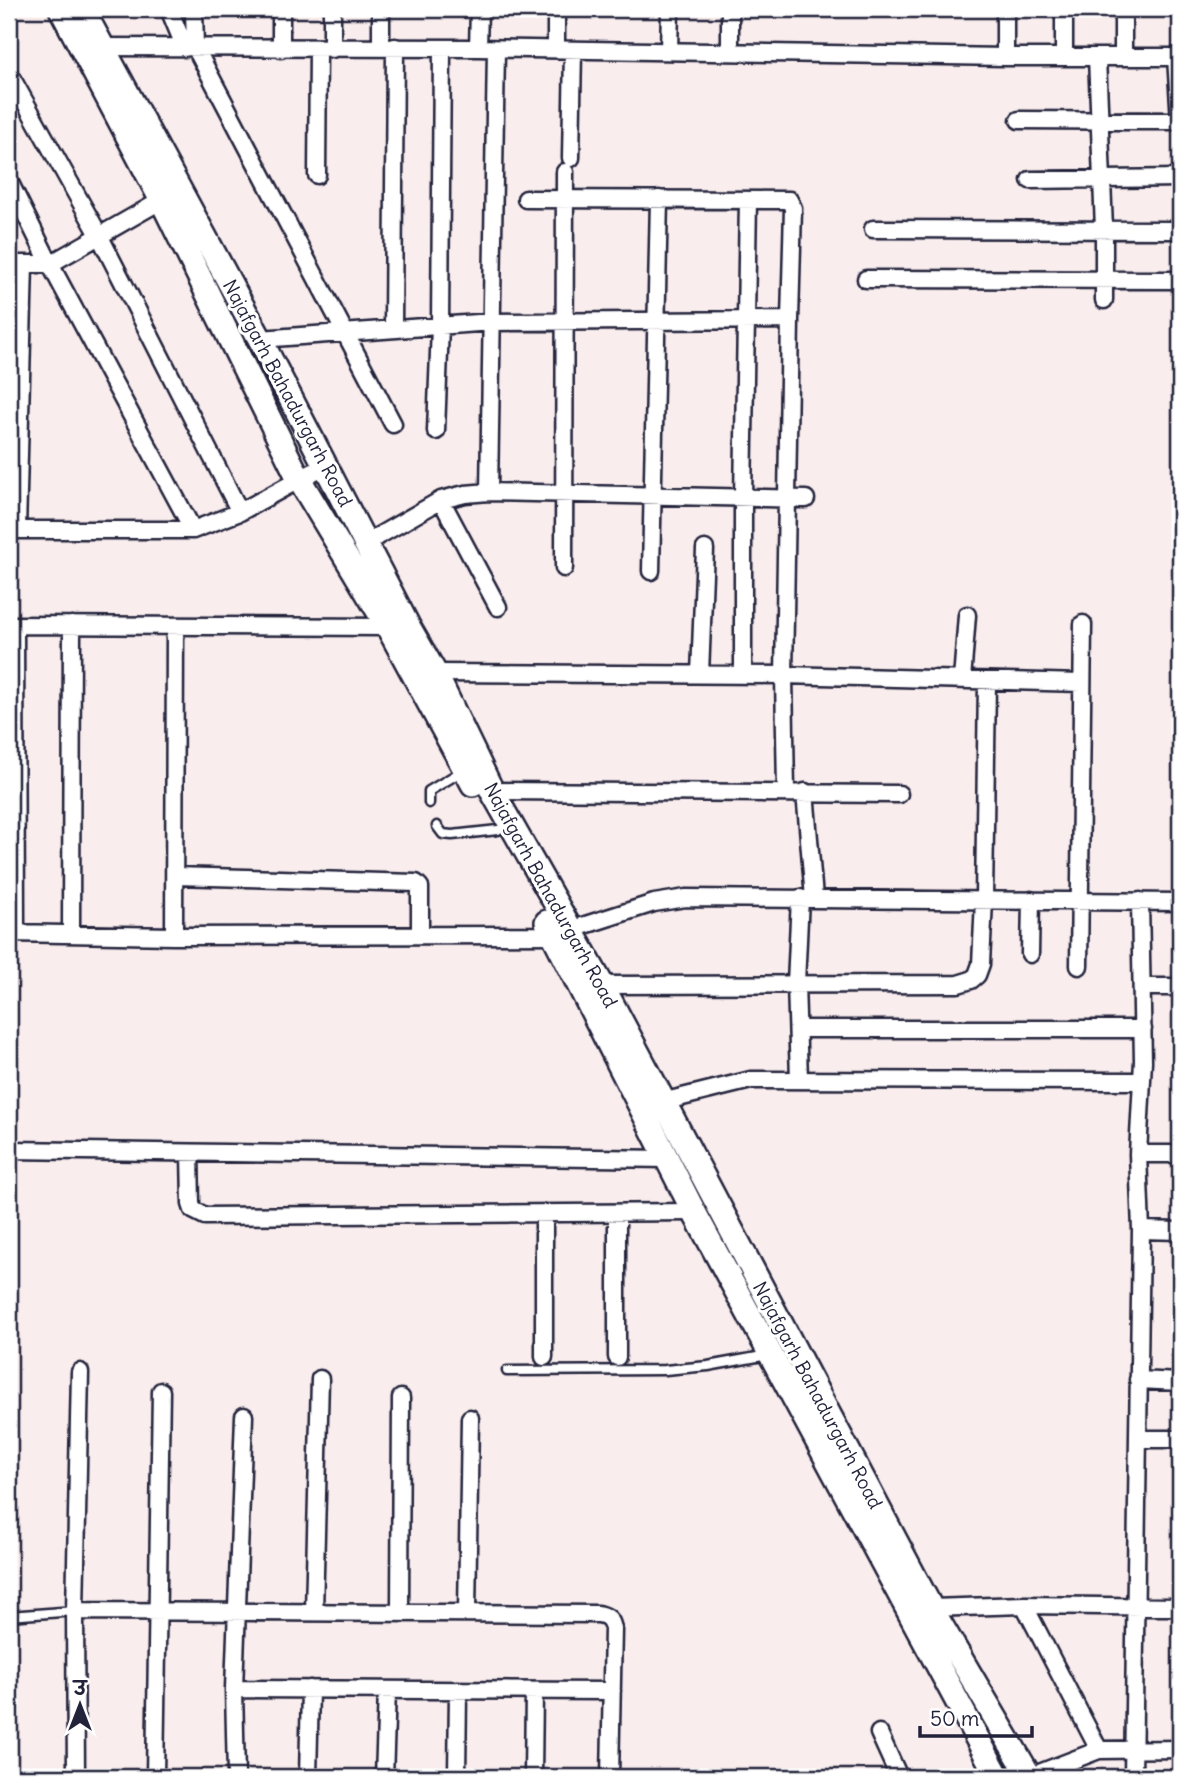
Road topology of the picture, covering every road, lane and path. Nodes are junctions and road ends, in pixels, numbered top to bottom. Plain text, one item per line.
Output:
1 (61, 9) edge
2 (82, 9) edge
3 (169, 9) edge
4 (194, 9) edge
5 (281, 9) edge
6 (331, 9) edge
7 (381, 9) edge
8 (479, 9) edge
9 (556, 9) edge
10 (670, 9) edge
11 (730, 9) edge
12 (1005, 9) edge
13 (1064, 9) edge
14 (1123, 9) edge
15 (92, 47) junction
16 (388, 47) junction
17 (190, 48) junction
18 (442, 48) junction
19 (478, 48) junction
20 (281, 49) junction
21 (325, 49) junction
22 (496, 49) junction
23 (556, 49) junction
24 (573, 50) junction
25 (669, 51) junction
26 (730, 51) junction
27 (1005, 57) junction
28 (1064, 57) junction
29 (1097, 57) junction
30 (1123, 57) junction
31 (1178, 57) edge
32 (10, 75) dead end
33 (1019, 120) dead end
34 (1101, 122) junction
35 (317, 175) dead end
36 (1101, 178) junction
37 (1180, 178) edge
38 (1030, 180) dead end
39 (9, 182) edge
40 (170, 196) junction
41 (526, 199) dead end
42 (565, 199) junction
43 (659, 199) junction
44 (748, 200) junction
45 (873, 229) dead end
46 (1104, 229) junction
47 (1180, 230) edge
48 (99, 235) junction
49 (16, 264) edge
50 (50, 264) junction
51 (866, 279) dead end
52 (1103, 279) junction
53 (1180, 280) edge
54 (1104, 300) dead end
55 (746, 320) junction
56 (790, 320) junction
57 (565, 321) junction
58 (656, 321) junction
59 (492, 322) junction
60 (440, 326) junction
61 (393, 329) junction
62 (344, 333) junction
63 (260, 339) junction
64 (393, 424) dead end
65 (436, 431) dead end
66 (326, 465) junction
67 (299, 479) junction
68 (489, 492) junction
69 (565, 494) junction
70 (653, 496) junction
71 (743, 498) junction
72 (788, 499) junction
73 (806, 499) dead end
74 (441, 500) junction
75 (240, 512) junction
76 (13, 530) edge
77 (194, 530) junction
78 (366, 543) junction
79 (705, 549) dead end
80 (564, 569) dead end
81 (651, 571) dead end
82 (498, 607) dead end
83 (967, 615) dead end
84 (1083, 624) dead end
85 (12, 625) edge
86 (72, 625) junction
87 (175, 626) junction
88 (388, 627) junction
89 (435, 673) junction
90 (701, 674) junction
91 (743, 674) junction
92 (784, 675) junction
93 (962, 680) junction
94 (987, 681) junction
95 (1082, 683) junction
96 (465, 770) junction
97 (492, 790) junction
98 (786, 791) junction
99 (805, 792) junction
100 (899, 793) dead end
101 (429, 803) dead end
102 (437, 826) dead end
103 (498, 830) junction
104 (175, 876) junction
105 (807, 898) junction
106 (984, 900) junction
107 (1031, 900) junction
108 (1079, 901) junction
109 (1140, 901) junction
110 (1180, 902) edge
111 (12, 933) edge
112 (71, 933) junction
113 (562, 933) junction
114 (420, 935) junction
115 (174, 936) junction
116 (1030, 954) dead end
117 (1079, 966) dead end
118 (796, 983) junction
119 (602, 985) junction
120 (1142, 987) junction
121 (1180, 987) edge
122 (797, 1029) junction
123 (1143, 1029) junction
124 (799, 1079) junction
125 (1142, 1081) junction
126 (662, 1102) junction
127 (9, 1150) edge
128 (190, 1153) junction
129 (1139, 1154) junction
130 (1180, 1154) edge
131 (669, 1159) junction
132 (694, 1212) junction
133 (544, 1213) junction
134 (617, 1213) junction
135 (1141, 1230) junction
136 (1180, 1231) edge
137 (761, 1288) junction
138 (740, 1296) junction
139 (771, 1355) junction
140 (544, 1357) dead end
141 (617, 1357) dead end
142 (507, 1371) dead end
143 (80, 1372) dead end
144 (320, 1379) dead end
145 (1139, 1380) junction
146 (1180, 1381) edge
147 (161, 1391) dead end
148 (401, 1398) dead end
149 (244, 1416) dead end
150 (470, 1418) dead end
151 (1138, 1439) junction
152 (1180, 1439) edge
153 (1024, 1605) junction
154 (1136, 1605) junction
155 (1180, 1606) edge
156 (158, 1610) junction
157 (75, 1611) junction
158 (236, 1611) junction
159 (314, 1611) junction
160 (400, 1612) junction
161 (467, 1613) junction
162 (922, 1613) junction
163 (9, 1616) edge
164 (234, 1689) junction
165 (310, 1689) junction
166 (387, 1690) junction
167 (458, 1690) junction
168 (534, 1691) junction
169 (612, 1691) junction
170 (879, 1733) dead end
171 (1133, 1749) junction
172 (1180, 1749) edge
173 (1099, 1750) junction
174 (76, 1777) edge
175 (155, 1777) edge
176 (236, 1777) edge
177 (307, 1777) edge
178 (384, 1777) edge
179 (457, 1777) edge
180 (533, 1777) edge
181 (610, 1777) edge
182 (899, 1777) edge
183 (998, 1777) edge
184 (1030, 1777) edge
185 (1133, 1777) edge

1 - 15 main road, Najafgarh Bahadurgarh Road
2 - 15 main road, Najafgarh Bahadurgarh Road
3 - 17 street
4 - 17 street
5 - 20 street
6 - 21 street
7 - 16 street
8 - 19 street
9 - 23 street
10 - 25 street
11 - 26 street
12 - 27 street
13 - 28 street
14 - 30 street
15 - 17 street
15 - 40 main road, Najafgarh Bahadurgarh Road
16 - 18 street
16 - 21 street
16 - 61 street
17 - 20 street
17 - 62 street
18 - 19 street
18 - 60 street
19 - 22 street
20 - 21 street
21 - 35 street
22 - 23 street
22 - 59 street
23 - 24 street
24 - 25 street
24 - 42 street
25 - 26 street
26 - 27 street
27 - 28 street
28 - 29 street
29 - 30 street
29 - 34 street
30 - 31 street
31 - 34 street
32 - 48 street
33 - 34 street
34 - 36 street
36 - 37 street
36 - 38 street
36 - 46 street
39 - 50 street
40 - 48 street
40 - 63 main road, Najafgarh Bahadurgarh Road
40 - 67 main road, Najafgarh Bahadurgarh Road
41 - 42 street
42 - 43 street
42 - 57 street
43 - 44 street
43 - 58 street
44 - 55 street
44 - 56 street
45 - 46 street
46 - 47 street
46 - 52 street
48 - 50 street
48 - 75 street
49 - 50 street
49 - 76 street
50 - 77 street
51 - 52 street
52 - 53 street
52 - 54 street
55 - 56 street
55 - 58 street
55 - 71 street
56 - 72 street
57 - 58 street
57 - 59 street
57 - 69 street
58 - 70 street
59 - 60 street
59 - 68 street
60 - 61 street
60 - 65 street
61 - 62 street
62 - 63 street
62 - 64 street
63 - 66 main road, Najafgarh Bahadurgarh Road
66 - 67 street
66 - 78 main road, Najafgarh Bahadurgarh Road
67 - 75 street
67 - 88 main road, Najafgarh Bahadurgarh Road
68 - 69 street
68 - 74 street
69 - 70 street
69 - 80 street
70 - 71 street
70 - 81 street
71 - 72 street
71 - 91 street
72 - 73 street
72 - 92 street
74 - 78 street
74 - 82 street
75 - 77 street
76 - 77 street
78 - 89 main road, Najafgarh Bahadurgarh Road
79 - 90 street
83 - 93 street
84 - 95 street
85 - 86 street
85 - 111 street
86 - 87 street
86 - 112 street
87 - 88 street
87 - 104 street
88 - 96 main road, Najafgarh Bahadurgarh Road
89 - 90 street
89 - 97 main road, Najafgarh Bahadurgarh Road
90 - 91 street
91 - 92 street
92 - 93 street
92 - 98 street
93 - 94 street
94 - 95 street
94 - 106 street
95 - 108 street
96 - 101 lane
96 - 103 main road, Najafgarh Bahadurgarh Road
97 - 98 street
97 - 113 main road, Najafgarh Bahadurgarh Road
98 - 99 street
99 - 100 street
99 - 105 street
102 - 103 lane
103 - 113 main road, Najafgarh Bahadurgarh Road
104 - 114 street
104 - 115 street
105 - 106 street
105 - 113 street
105 - 118 street
106 - 107 street
106 - 118 street
107 - 108 street
107 - 116 street
108 - 109 street
108 - 117 street
109 - 110 street
109 - 120 street
111 - 112 street
112 - 115 street
113 - 114 street
113 - 119 main road, Najafgarh Bahadurgarh Road
113 - 131 main road, Najafgarh Bahadurgarh Road
114 - 115 street
118 - 119 street
118 - 122 street
119 - 126 main road, Najafgarh Bahadurgarh Road
120 - 121 street
120 - 123 street
122 - 123 street
122 - 124 street
123 - 125 street
124 - 125 street
124 - 126 street
125 - 129 street
126 - 137 main road, Najafgarh Bahadurgarh Road
127 - 128 street
128 - 131 street
128 - 133 street
129 - 130 street
129 - 135 street
131 - 132 main road, Najafgarh Bahadurgarh Road
132 - 134 street
132 - 138 main road, Najafgarh Bahadurgarh Road
133 - 134 street
133 - 140 street
134 - 141 street
135 - 136 street
135 - 145 street
137 - 138 main road
137 - 162 main road, Najafgarh Bahadurgarh Road
138 - 139 main road, Najafgarh Bahadurgarh Road
139 - 142 lane
139 - 162 main road, Najafgarh Bahadurgarh Road
143 - 157 street
144 - 159 street
145 - 146 street
145 - 151 street
147 - 156 street
148 - 160 street
149 - 158 street
150 - 161 street
151 - 152 street
151 - 154 street
153 - 154 street
153 - 162 street
153 - 173 street
154 - 155 street
154 - 171 street
156 - 157 street
156 - 158 street
156 - 175 street
157 - 163 lane
157 - 174 street
158 - 159 street
158 - 164 street
159 - 160 street
160 - 161 street
161 - 169 street
162 - 183 main road, Najafgarh Bahadurgarh Road
162 - 184 main road, Najafgarh Bahadurgarh Road
164 - 165 street
164 - 176 street
165 - 166 street
165 - 177 street
166 - 167 street
166 - 178 street
167 - 168 street
167 - 179 street
168 - 169 street
168 - 180 street
169 - 181 street
170 - 182 street
171 - 172 street
171 - 173 street
171 - 185 street
173 - 184 street

